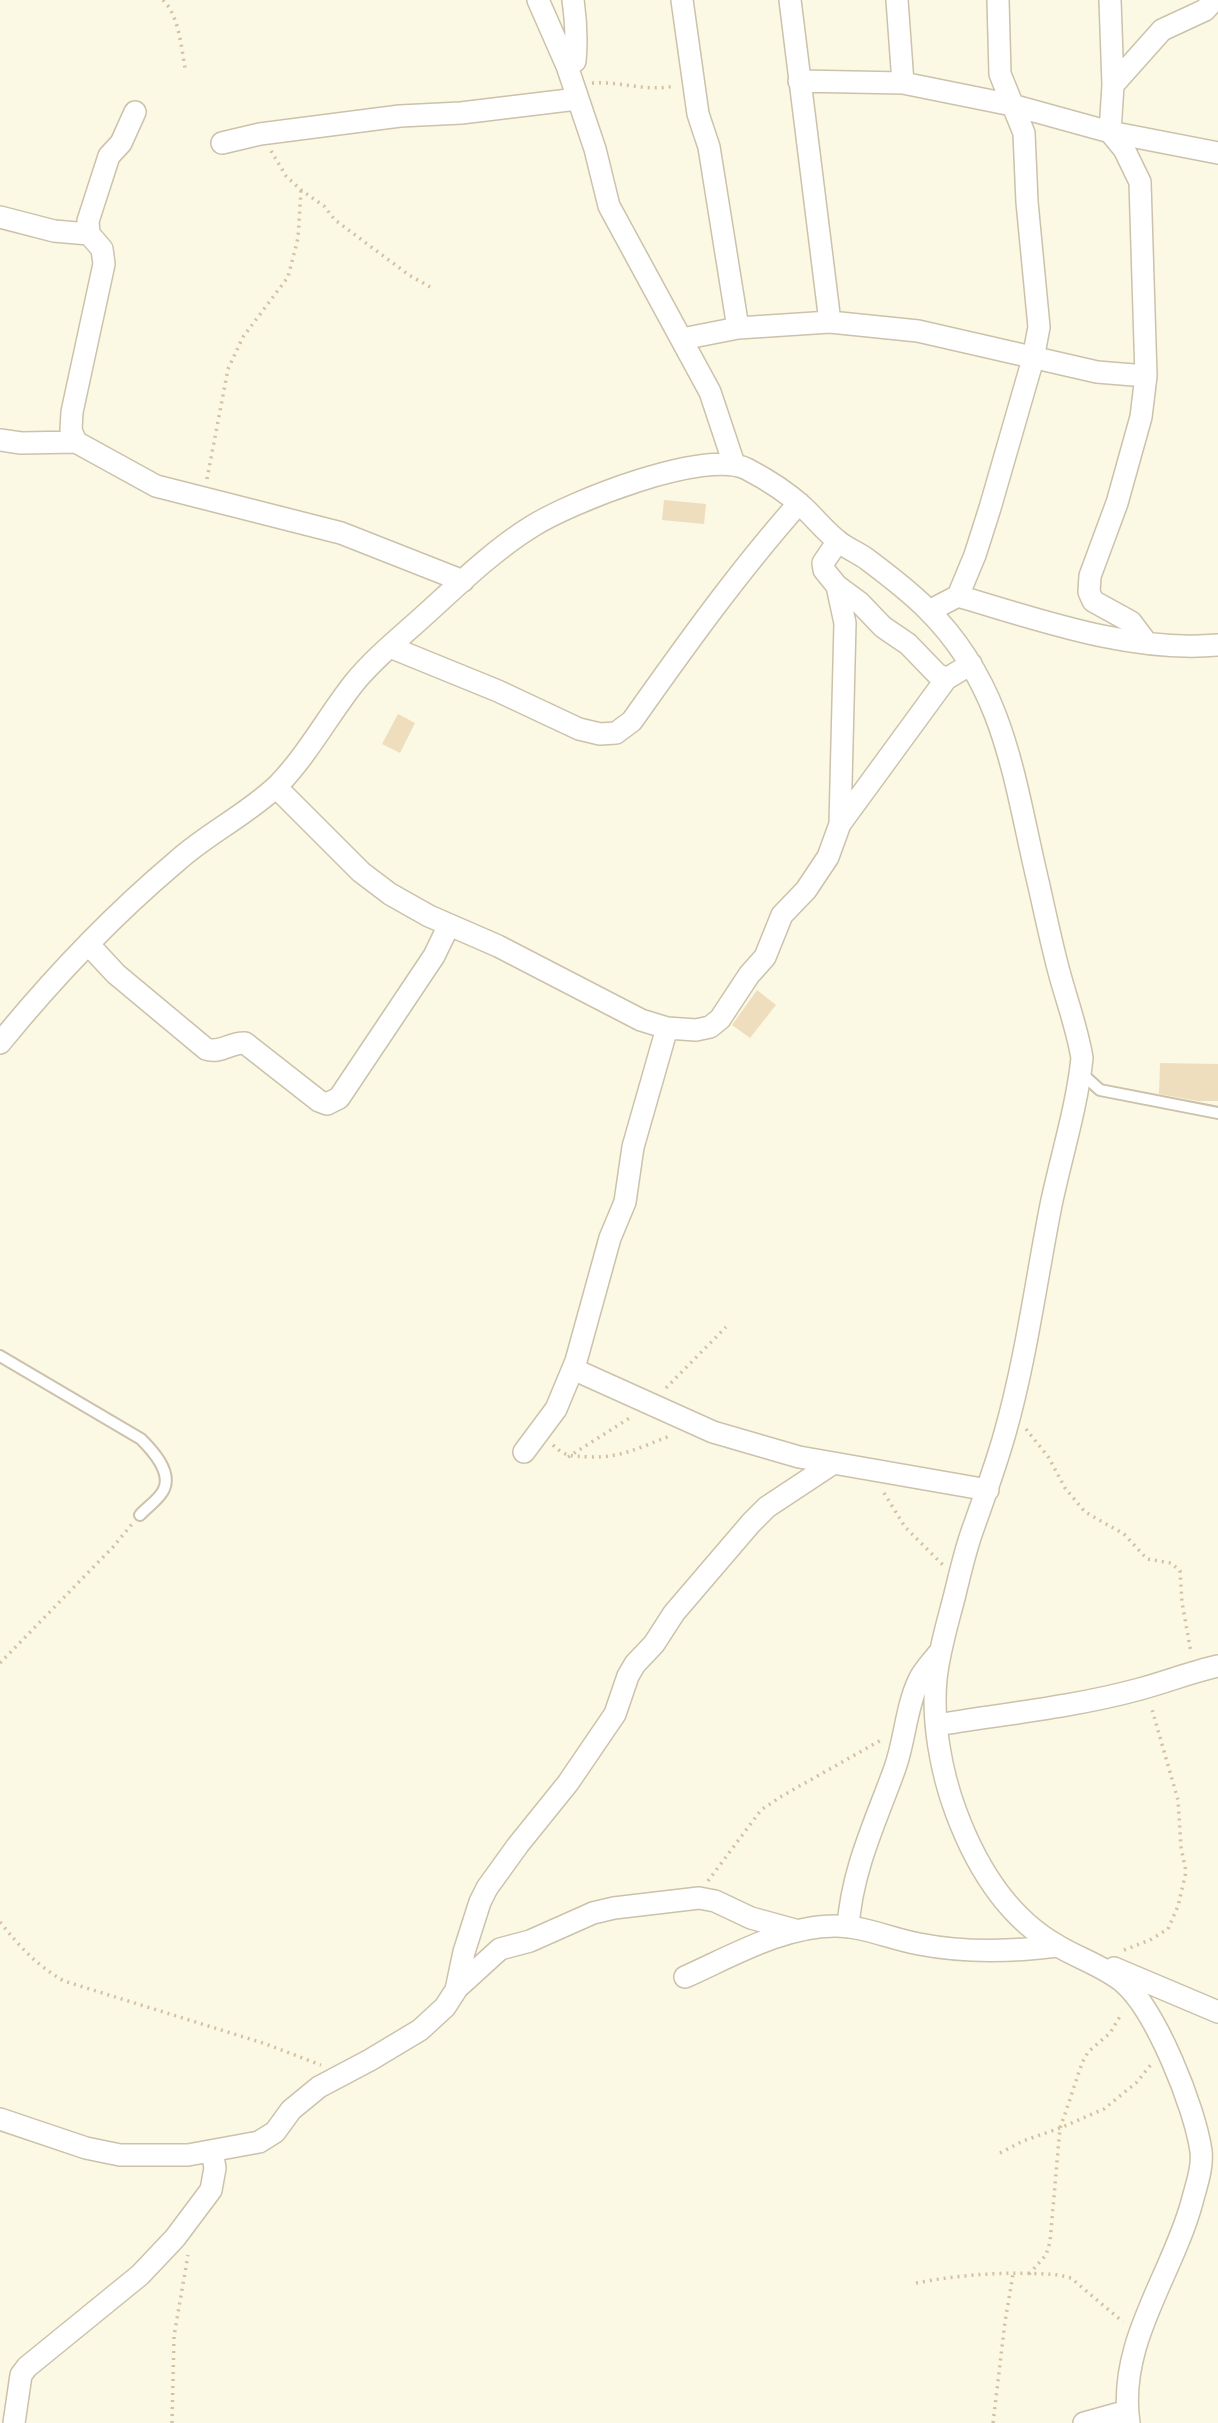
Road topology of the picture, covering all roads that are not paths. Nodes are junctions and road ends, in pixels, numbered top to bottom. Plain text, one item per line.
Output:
1 (538, 0) edge
2 (573, 0) edge
3 (682, 0) edge
4 (790, 0) edge
5 (897, 0) edge
6 (998, 0) edge
7 (1110, 0) edge
8 (1214, 0) edge
9 (799, 81) junction
10 (903, 83) junction
11 (572, 84) junction
12 (1113, 85) junction
13 (1012, 105) junction
14 (135, 112) dead end
15 (1110, 132) junction
16 (222, 143) dead end
17 (1218, 153) edge
18 (0, 217) edge
19 (89, 234) junction
20 (830, 322) junction
21 (738, 328) junction
22 (682, 339) junction
23 (1033, 359) junction
24 (1146, 376) junction
25 (0, 440) edge
26 (76, 442) junction
27 (734, 464) junction
28 (799, 503) junction
29 (838, 541) junction
30 (463, 581) junction
31 (836, 586) junction
32 (958, 596) junction
33 (929, 611) junction
34 (1146, 642) junction
35 (1218, 645) edge
36 (390, 647) junction
37 (971, 664) junction
38 (946, 679) junction
39 (276, 787) junction
40 (840, 824) junction
41 (449, 925) junction
42 (89, 945) junction
43 (667, 1028) junction
44 (0, 1043) edge
45 (1080, 1072) junction
46 (1218, 1113) edge
47 (0, 1356) edge
48 (573, 1369) junction
49 (524, 1452) dead end
50 (832, 1464) junction
51 (988, 1490) junction
52 (140, 1515) road end
53 (939, 1652) junction
54 (1218, 1666) edge
55 (937, 1725) junction
56 (848, 1927) junction
57 (795, 1930) junction
58 (1056, 1946) junction
59 (1095, 1964) junction
60 (685, 1977) dead end
61 (456, 1990) junction
62 (1218, 2012) edge
63 (0, 2119) edge
64 (212, 2151) junction
65 (1128, 2417) edge
66 (14, 2423) edge
67 (1084, 2423) edge

1 - 11 street
2 - 11 street
3 - 21 street
4 - 9 street
5 - 10 street
6 - 13 street
7 - 12 street
8 - 12 street
9 - 10 street
9 - 20 street
10 - 13 street
11 - 16 street
11 - 22 street
12 - 15 street
13 - 15 street
13 - 23 street
14 - 19 street
15 - 17 street
15 - 24 street
18 - 19 street
19 - 26 street
20 - 21 street
20 - 23 street
21 - 22 street
22 - 27 street
23 - 24 street
23 - 32 street
24 - 34 street
25 - 26 street
26 - 30 street
27 - 28 street
27 - 30 street
28 - 29 street
28 - 36 street
29 - 31 street
29 - 33 street
30 - 36 street
31 - 38 street
31 - 40 street
32 - 33 street
32 - 34 street
33 - 37 street
34 - 35 street
36 - 39 street
37 - 38 street
37 - 45 street
38 - 40 street
39 - 41 street
39 - 42 street
40 - 43 street
41 - 42 street
41 - 43 street
42 - 44 street
43 - 48 street
45 - 46 lane
45 - 51 street
47 - 52 lane
48 - 49 street
48 - 50 street
50 - 51 street
50 - 61 street
51 - 53 street
53 - 55 street
53 - 56 street
54 - 55 street
55 - 58 street
56 - 57 street
56 - 58 street
57 - 60 street
57 - 61 street
58 - 59 street
59 - 62 street
59 - 65 street
61 - 64 street
63 - 64 street
64 - 66 street
65 - 67 street

